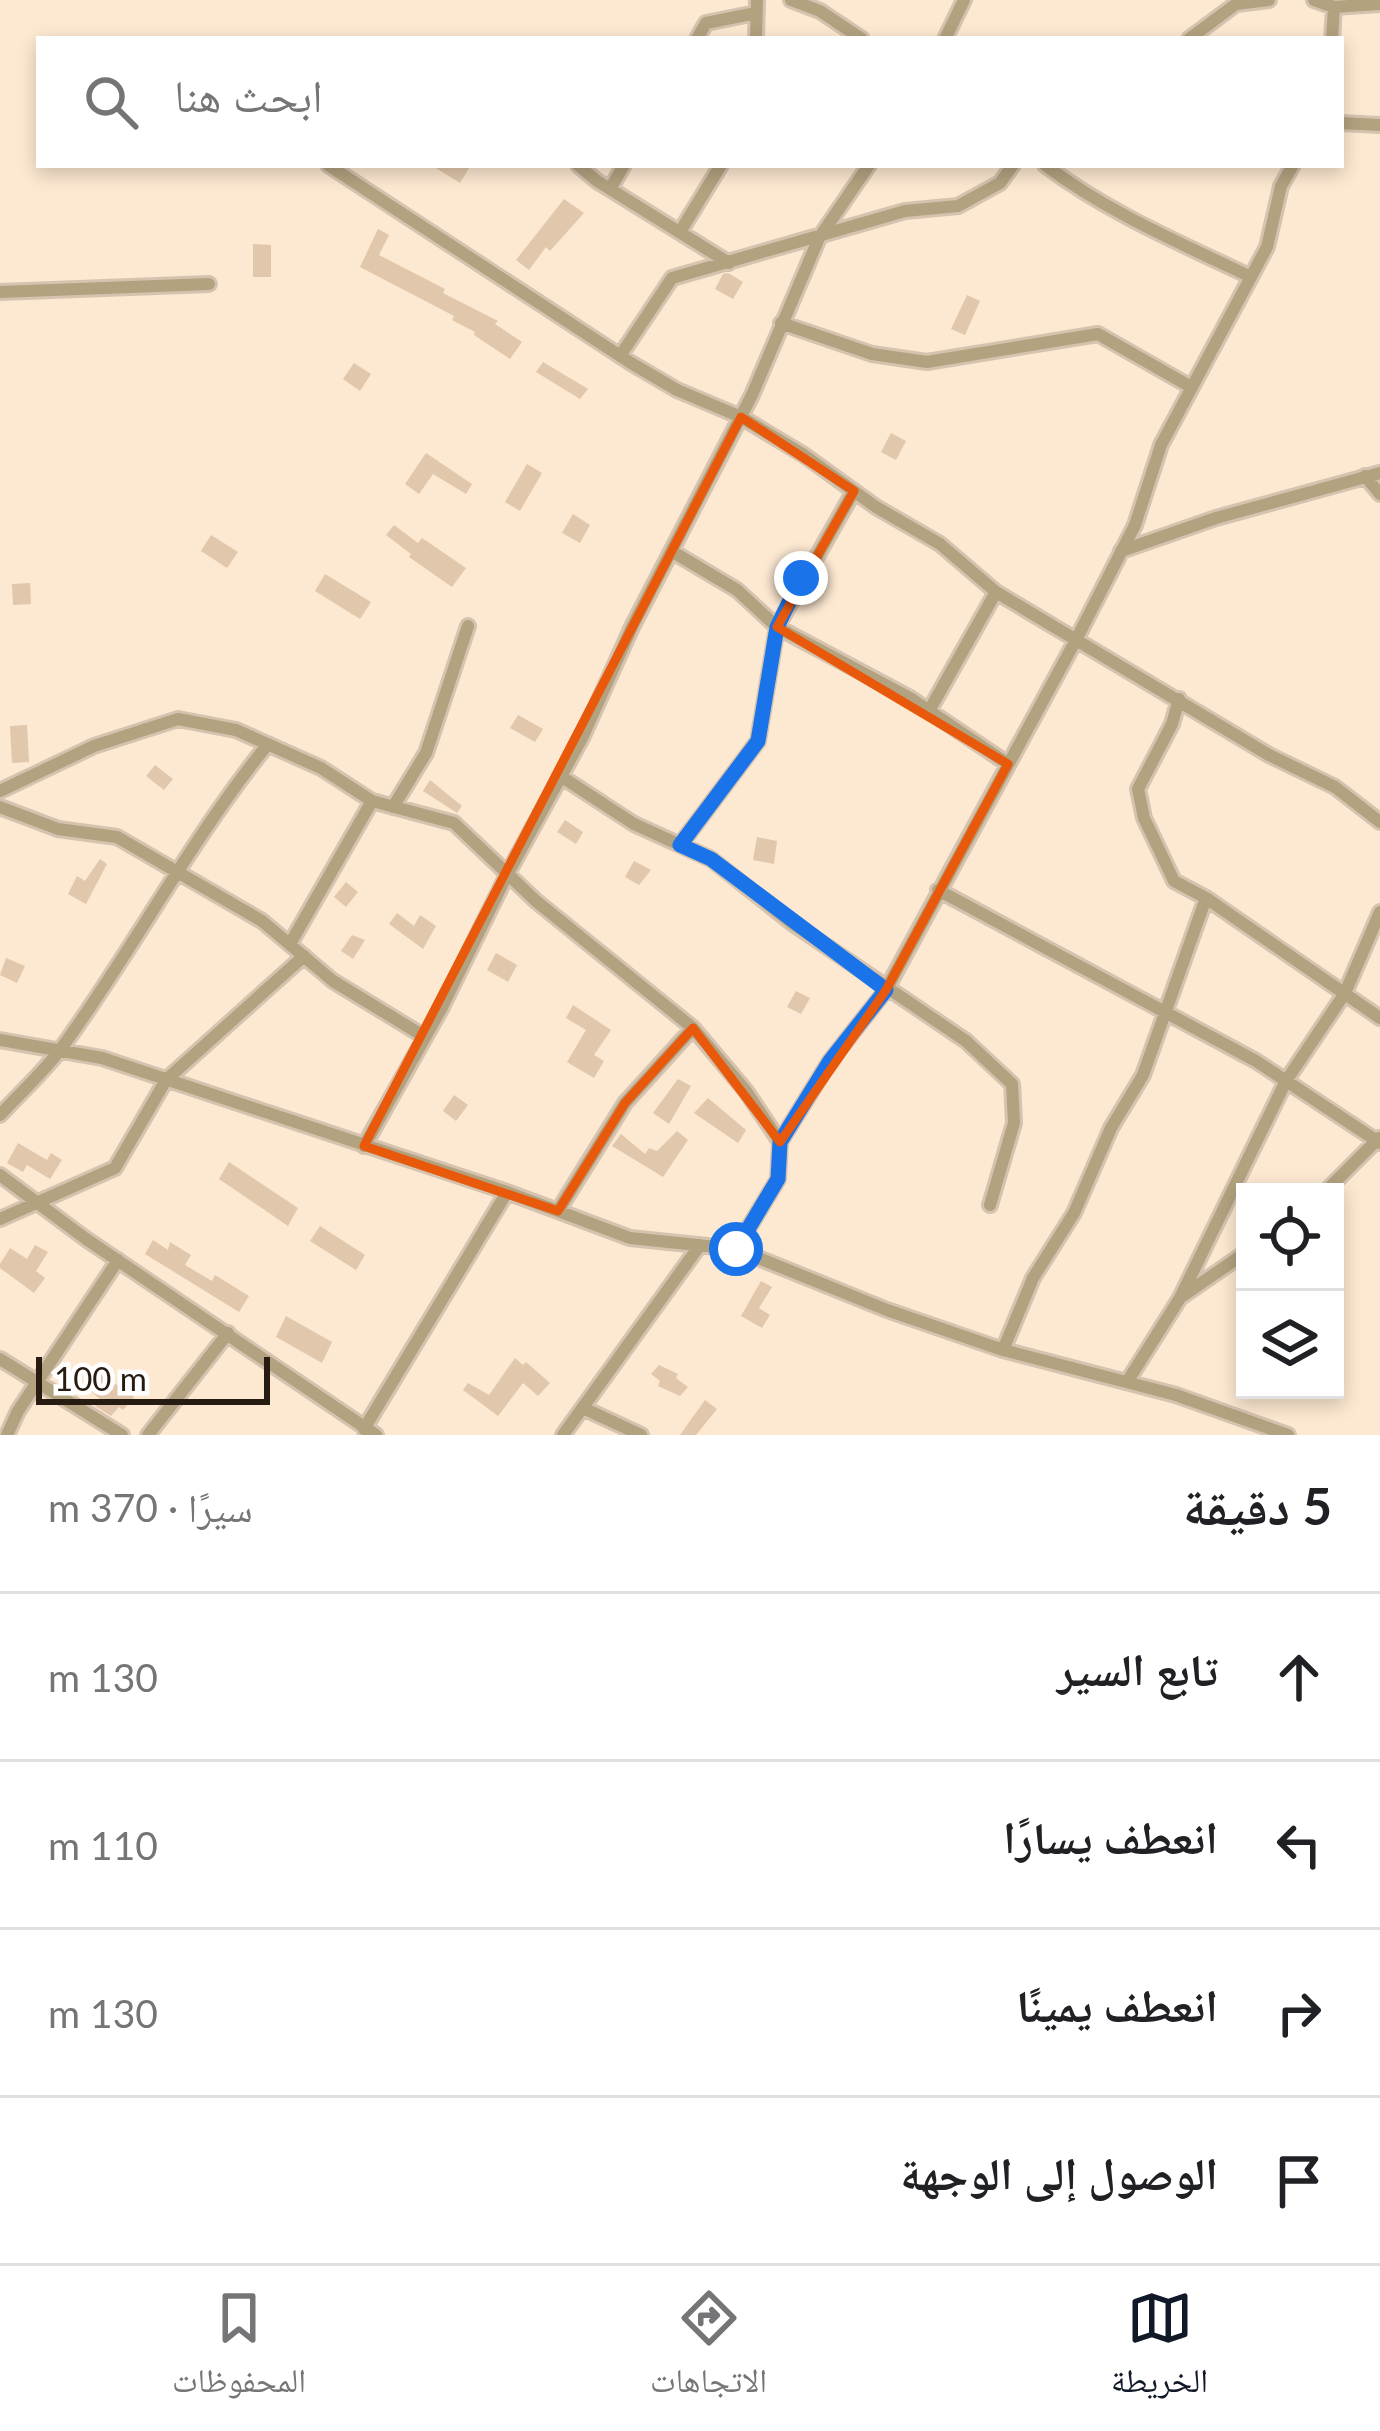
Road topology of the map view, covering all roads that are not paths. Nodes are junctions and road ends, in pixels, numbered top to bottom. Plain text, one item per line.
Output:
1 (790, 0) edge
2 (964, 0) edge
3 (1269, 0) edge
4 (1314, 0) edge
5 (1230, 2) edge
6 (1380, 4) edge
7 (756, 7) edge
8 (1334, 8) junction
9 (699, 36) edge
10 (858, 36) edge
11 (946, 36) edge
12 (1192, 36) edge
13 (1332, 36) edge
14 (1344, 123) edge
15 (1380, 125) edge
16 (333, 168) edge
17 (582, 168) edge
18 (623, 168) edge
19 (719, 168) edge
20 (867, 168) edge
21 (1011, 168) edge
22 (1049, 168) edge
23 (1290, 168) edge
24 (610, 189) junction
25 (680, 232) junction
26 (819, 238) junction
27 (729, 263) junction
28 (1250, 277) junction
29 (209, 284) dead end
30 (0, 292) edge
31 (781, 323) junction
32 (620, 356) junction
33 (1191, 387) junction
34 (741, 417) junction
35 (1380, 473) edge
36 (1365, 476) junction
37 (854, 491) junction
38 (1380, 494) edge
39 (1121, 551) junction
40 (673, 552) junction
41 (996, 592) junction
42 (468, 626) dead end
43 (777, 627) junction
44 (1077, 638) junction
45 (1179, 699) junction
46 (929, 711) junction
47 (268, 744) junction
48 (1008, 764) junction
49 (562, 777) junction
50 (0, 790) edge
51 (372, 801) junction
52 (0, 807) edge
53 (393, 807) junction
54 (1380, 822) edge
55 (680, 845) junction
56 (177, 871) junction
57 (508, 873) junction
58 (938, 890) junction
59 (1206, 898) junction
60 (1380, 912) edge
61 (290, 944) junction
62 (304, 956) junction
63 (886, 990) junction
64 (1345, 992) junction
65 (1164, 1011) junction
66 (1380, 1018) edge
67 (693, 1028) junction
68 (425, 1037) junction
69 (0, 1040) edge
70 (60, 1051) junction
71 (166, 1080) junction
72 (1286, 1081) junction
73 (0, 1115) edge
74 (1379, 1140) edge
75 (780, 1142) junction
76 (364, 1147) junction
77 (0, 1174) edge
78 (1334, 1183) edge
79 (507, 1192) junction
80 (37, 1202) junction
81 (990, 1205) dead end
82 (558, 1211) junction
83 (0, 1219) edge
84 (700, 1245) junction
85 (736, 1249) junction
86 (1236, 1259) edge
87 (118, 1260) junction
88 (1180, 1298) junction
89 (228, 1334) junction
90 (1003, 1350) junction
91 (0, 1359) edge
92 (1127, 1382) junction
93 (36, 1383) junction
94 (583, 1408) junction
95 (370, 1432) edge
96 (7, 1435) edge
97 (122, 1435) edge
98 (148, 1435) edge
99 (563, 1435) edge
100 (641, 1435) edge
101 (1288, 1435) edge

1 - 10 street
2 - 11 street
3 - 5 street
4 - 8 street
5 - 12 street
6 - 8 street
7 - 9 street
8 - 13 street
14 - 15 street
16 - 32 street
17 - 24 street
18 - 24 street
19 - 25 street
20 - 26 street
21 - 26 street
22 - 28 street
23 - 28 street
24 - 25 street
25 - 27 street
26 - 27 street
26 - 31 street
27 - 32 street
28 - 33 street
29 - 30 street
31 - 33 street
31 - 34 street
32 - 34 street
33 - 39 street
34 - 37 street
34 - 40 street
35 - 36 street
36 - 38 street
36 - 39 street
37 - 41 street
37 - 43 street
39 - 44 street
40 - 43 street
40 - 49 street
41 - 44 street
41 - 46 street
42 - 53 street
43 - 46 street
43 - 55 street
44 - 45 street
44 - 48 street
45 - 54 street
45 - 59 street
46 - 48 street
47 - 50 street
47 - 51 street
47 - 56 street
48 - 58 street
49 - 55 street
49 - 57 street
51 - 53 street
51 - 61 street
52 - 56 street
53 - 57 street
55 - 63 street
56 - 61 street
56 - 70 street
57 - 67 street
57 - 68 street
58 - 63 street
58 - 65 street
59 - 64 street
59 - 65 street
60 - 64 street
61 - 62 street
62 - 68 street
62 - 71 street
63 - 75 street
63 - 81 street
64 - 66 street
64 - 72 street
65 - 72 street
65 - 90 street
67 - 75 street
67 - 82 street
68 - 76 street
69 - 70 street
70 - 71 street
70 - 73 street
71 - 76 street
71 - 80 street
72 - 74 street
72 - 88 street
74 - 78 street
75 - 85 street
76 - 79 street
77 - 80 street
79 - 82 street
79 - 95 street
80 - 83 street
80 - 87 street
82 - 84 street
84 - 85 street
84 - 94 street
85 - 90 street
86 - 88 street
87 - 89 street
87 - 93 street
88 - 92 street
89 - 95 street
89 - 98 street
90 - 92 street
91 - 93 street
92 - 101 street
93 - 96 street
93 - 97 street
94 - 99 street
94 - 100 street

